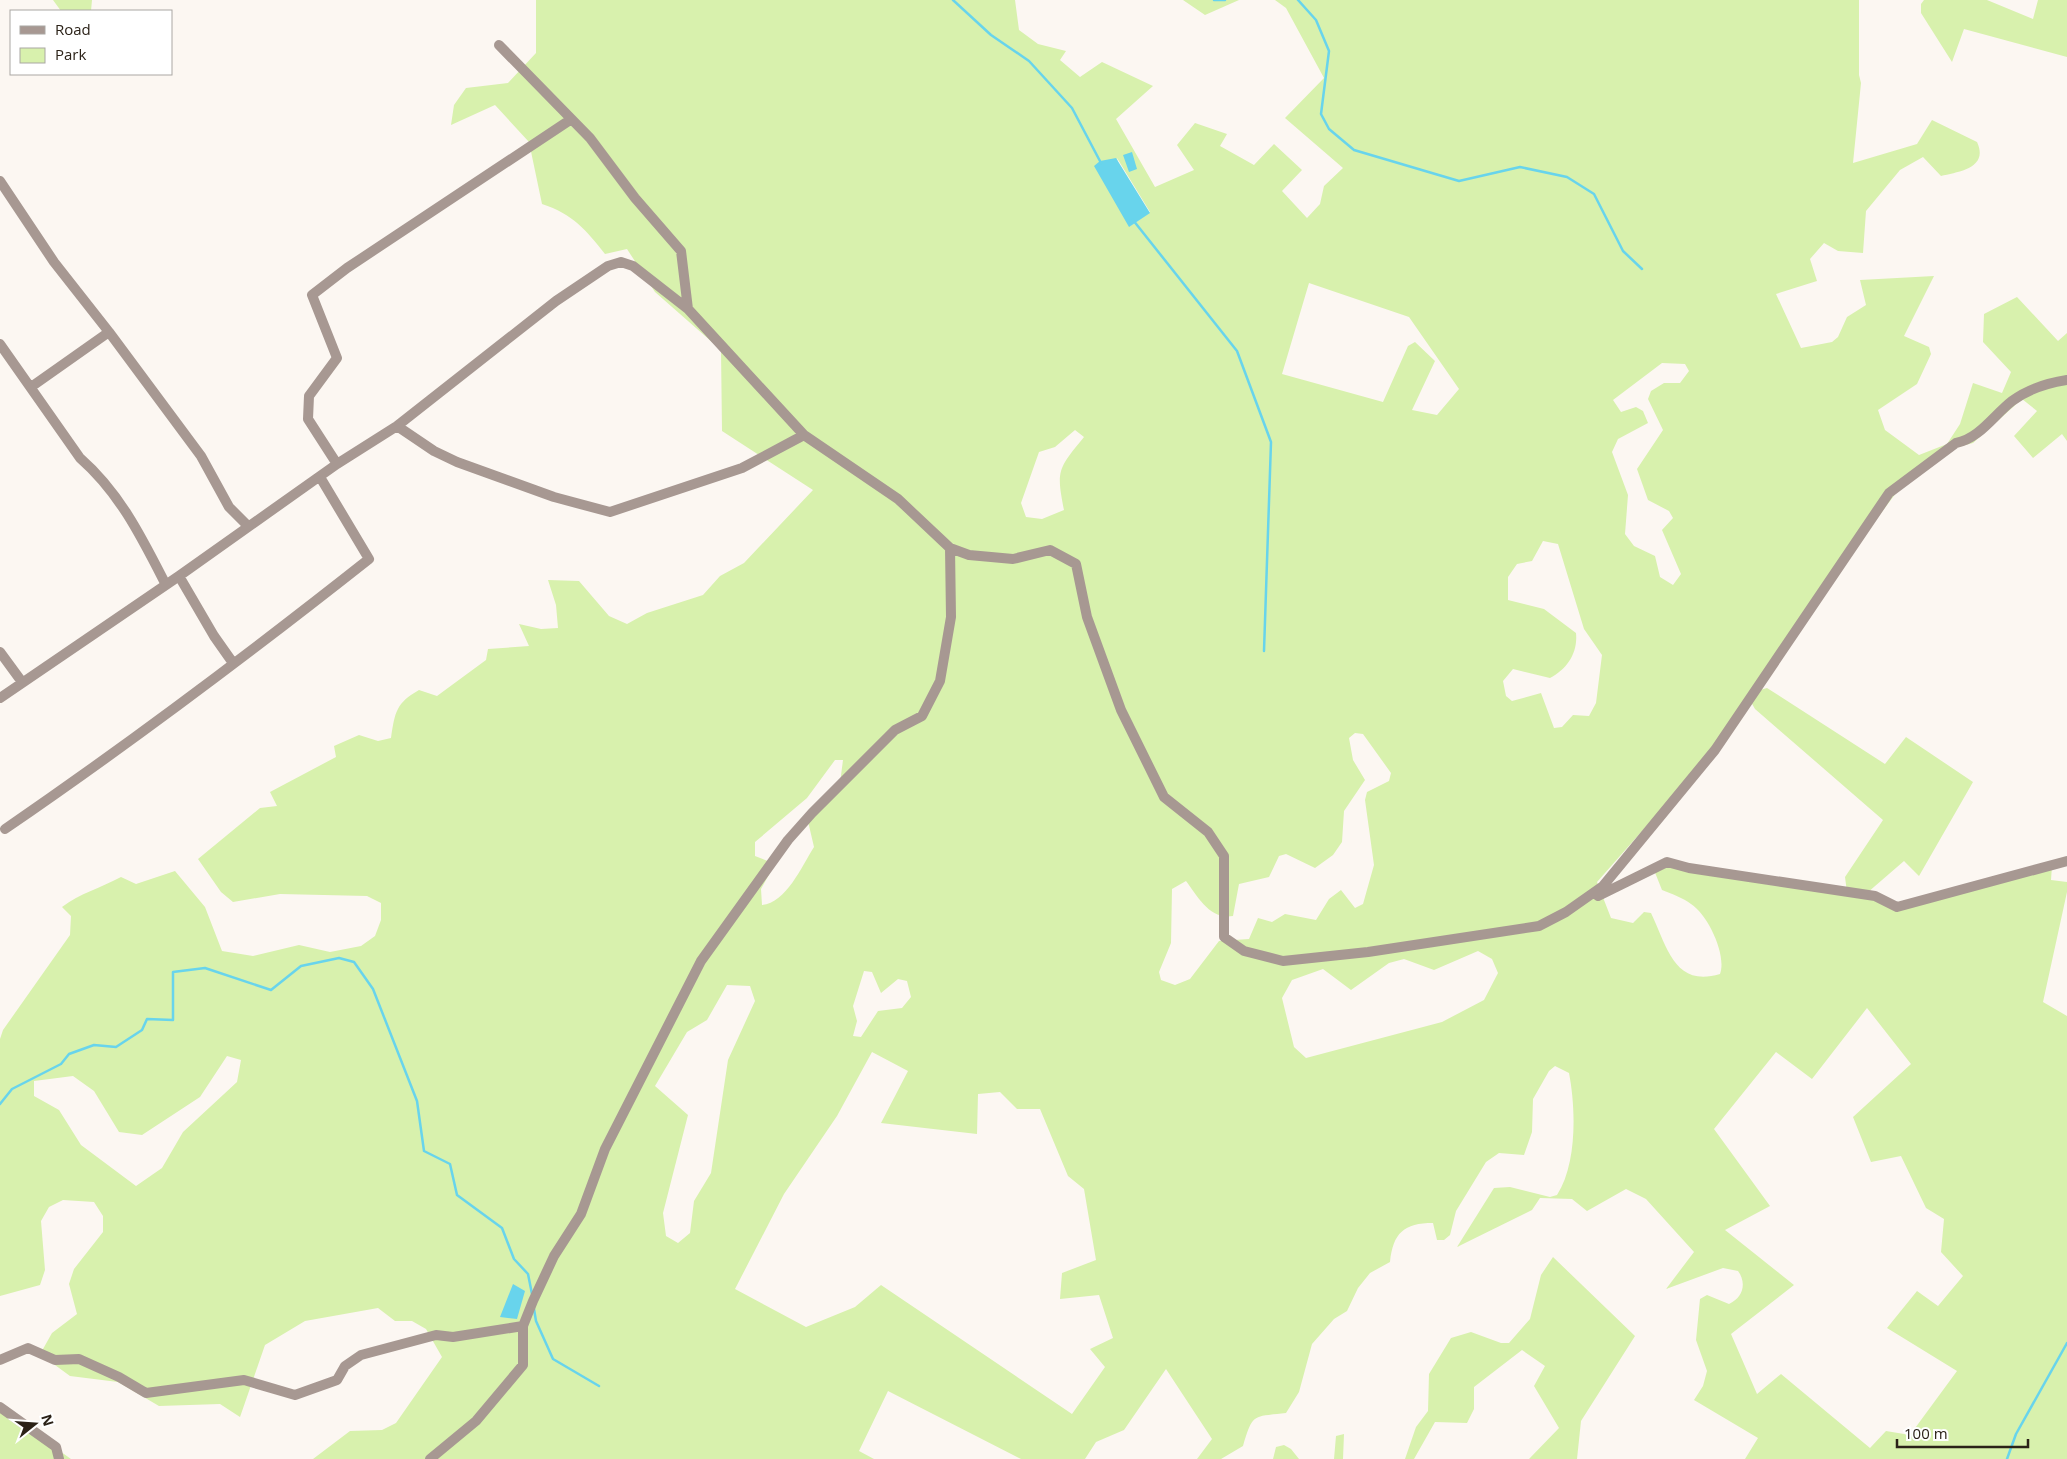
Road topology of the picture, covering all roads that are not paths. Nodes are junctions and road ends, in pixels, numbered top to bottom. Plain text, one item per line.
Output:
1 (499, 45) dead end
2 (570, 120) junction
3 (1, 185) edge
4 (688, 309) junction
5 (109, 332) junction
6 (0, 344) edge
7 (2067, 380) edge
8 (32, 387) junction
9 (397, 426) junction
10 (804, 435) junction
11 (337, 464) junction
12 (320, 477) junction
13 (248, 526) junction
14 (950, 548) junction
15 (179, 576) junction
16 (166, 584) junction
17 (0, 652) edge
18 (233, 663) junction
19 (22, 682) junction
20 (0, 698) edge
21 (2, 828) edge
22 (2067, 861) edge
23 (1566, 912) junction
24 (523, 1326) junction
25 (0, 1360) edge
26 (0, 1407) edge
27 (59, 1459) edge
28 (430, 1459) edge

1 - 2 street
2 - 4 street
2 - 11 street
3 - 5 street
4 - 9 street
4 - 10 street
5 - 8 street
5 - 13 street
6 - 8 street
7 - 23 street
8 - 16 street
9 - 10 street
9 - 11 street
10 - 14 street
11 - 12 street
12 - 13 street
12 - 18 street
13 - 15 street
14 - 23 street
14 - 24 street
15 - 16 street
15 - 18 street
16 - 19 street
17 - 19 street
18 - 21 street
19 - 20 street
22 - 23 street
24 - 25 street
24 - 28 street
26 - 27 street

